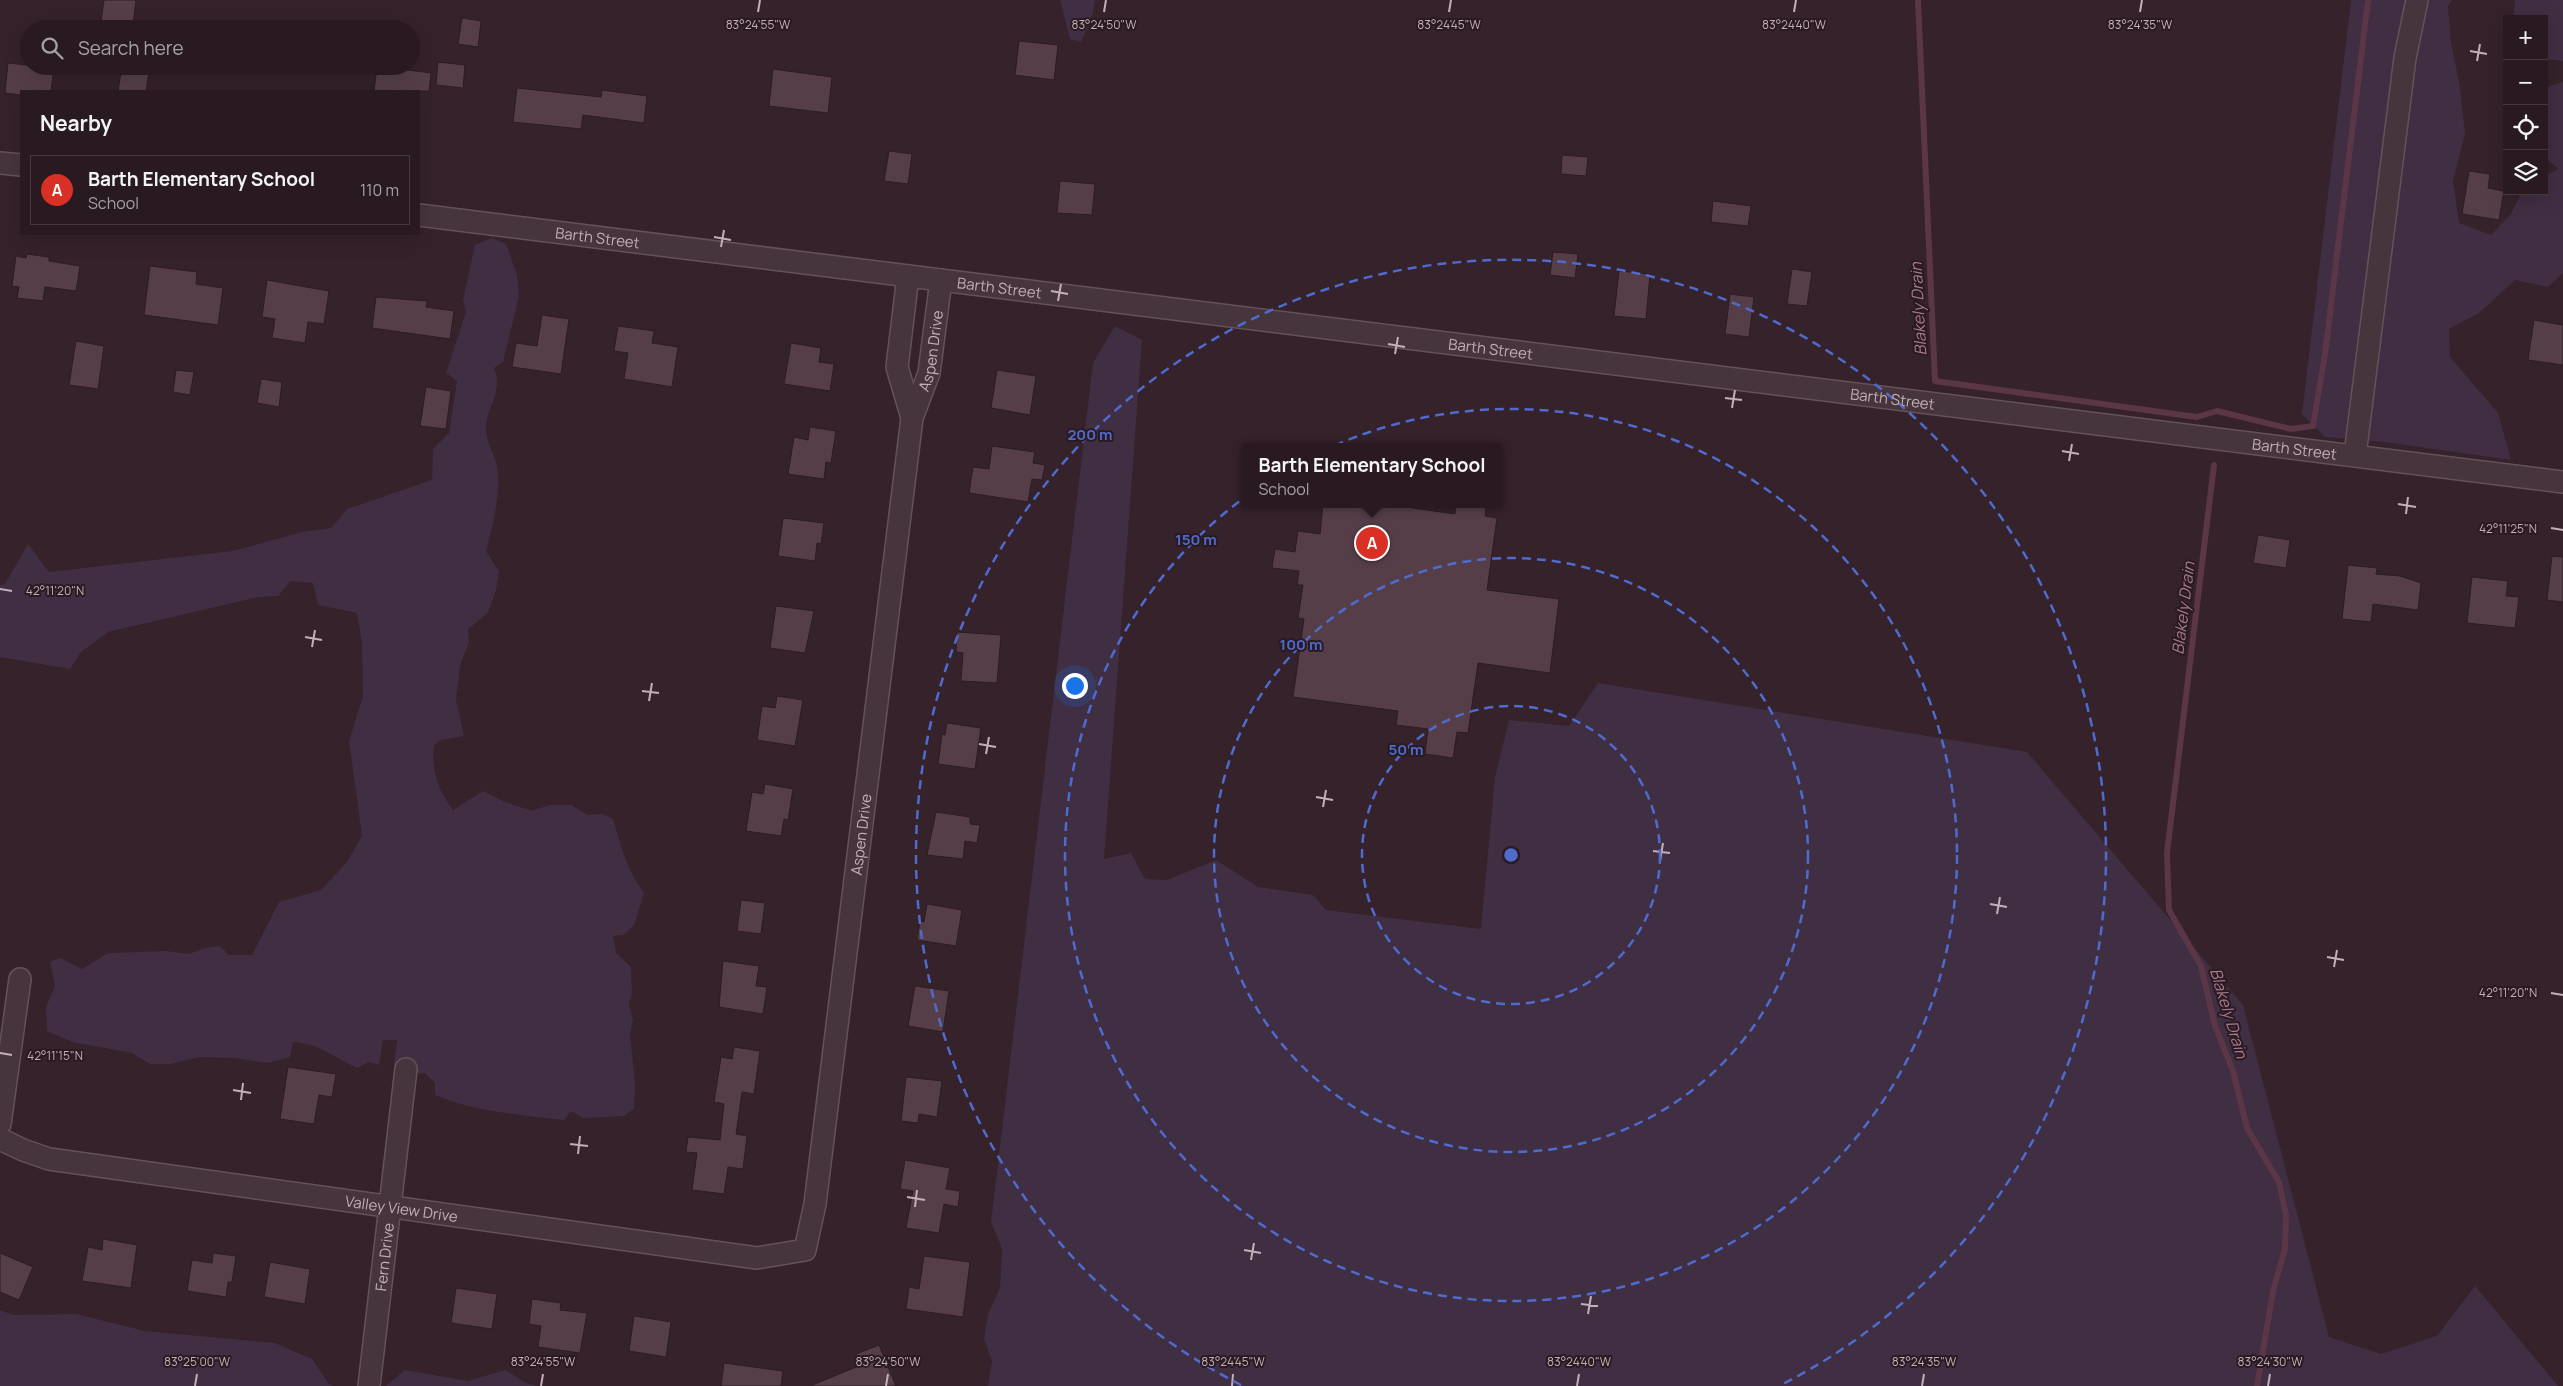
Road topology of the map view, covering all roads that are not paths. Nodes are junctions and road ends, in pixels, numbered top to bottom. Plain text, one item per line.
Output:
1 (2417, 0) edge
2 (0, 163) edge
3 (20, 165) edge
4 (420, 215) edge
5 (908, 276) junction
6 (941, 280) junction
7 (912, 418) junction
8 (2355, 454) junction
9 (2563, 482) edge
10 (20, 979) dead end
11 (406, 1069) dead end
12 (0, 1124) edge
13 (0, 1140) edge
14 (391, 1207) junction
15 (805, 1250) joint
16 (369, 1386) edge

1 - 8 street
2 - 3 street
4 - 5 street, Barth Street
5 - 6 street, Barth Street
5 - 7 street, Aspen Drive
6 - 7 street, Aspen Drive
6 - 8 street, Barth Street
7 - 15 street, Aspen Drive
8 - 9 street, Barth Street
10 - 12 street
11 - 14 street, Fern Drive
13 - 14 street, Valley View Drive
14 - 15 street, Valley View Drive
14 - 16 street, Fern Drive

